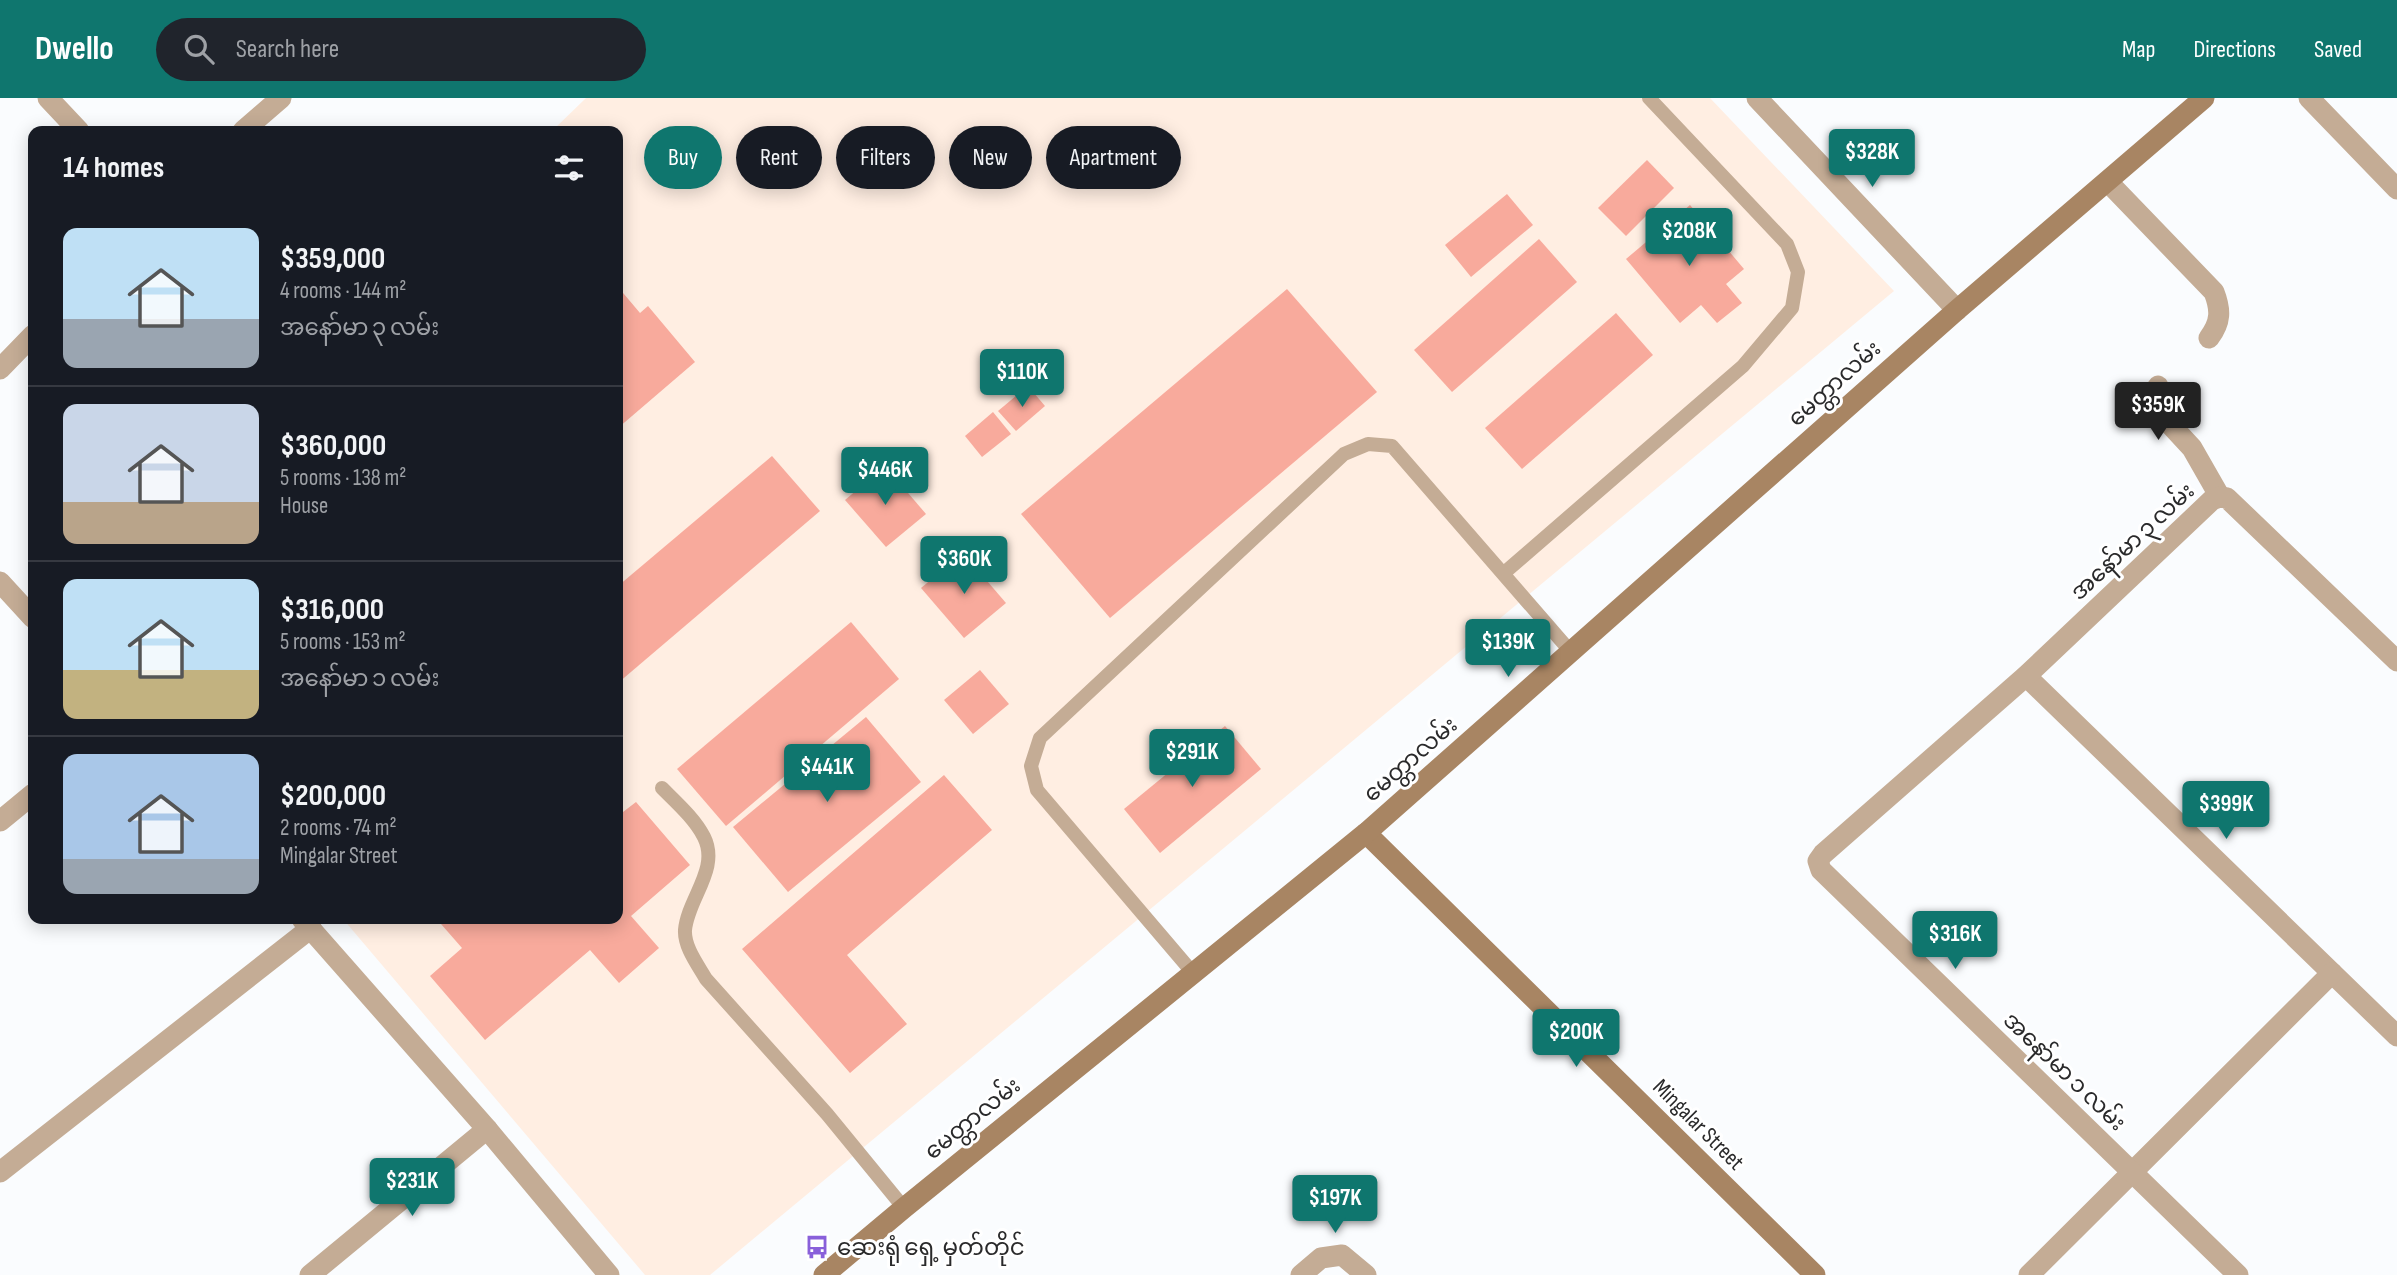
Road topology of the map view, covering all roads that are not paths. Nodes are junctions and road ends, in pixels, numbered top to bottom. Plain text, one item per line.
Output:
1 (48, 98) edge
2 (281, 98) edge
3 (1649, 98) edge
4 (1757, 98) edge
5 (2204, 98) edge
6 (2309, 98) edge
7 (74, 126) edge
8 (249, 126) edge
9 (2108, 182) junction
10 (2397, 189) edge
11 (1957, 310) junction
12 (2209, 338) dead end
13 (28, 340) edge
14 (0, 369) edge
15 (2158, 386) dead end
16 (2220, 497) junction
17 (1504, 573) junction
18 (0, 582) edge
19 (28, 613) edge
20 (1571, 652) junction
21 (2397, 661) edge
22 (2026, 676) junction
23 (662, 788) dead end
24 (28, 798) edge
25 (0, 821) edge
26 (1366, 833) junction
27 (307, 924) edge
28 (1193, 973) junction
29 (2332, 973) junction
30 (2397, 1036) edge
31 (487, 1129) junction
32 (0, 1172) edge
33 (2132, 1172) junction
34 (904, 1208) junction
35 (310, 1275) edge
36 (608, 1275) edge
37 (824, 1275) edge
38 (1301, 1275) edge
39 (1366, 1275) edge
40 (1815, 1275) edge
41 (2029, 1275) edge
42 (2238, 1275) edge

1 - 7 street
2 - 8 street
3 - 17 lane
4 - 11 street
5 - 9 main road, မေတ္တာလမ်း
6 - 10 street
9 - 11 main road, မေတ္တာလမ်း
9 - 12 street
11 - 20 main road, မေတ္တာလမ်း
13 - 14 street
15 - 16 street
16 - 21 street, အနော်မာ ၃ လမ်း
16 - 22 street, အနော်မာ ၃ လမ်း
17 - 20 lane
17 - 28 lane
18 - 19 street
20 - 26 main road, မေတ္တာလမ်း
22 - 29 street
22 - 33 street, အနော်မာ ၁ လမ်း
23 - 34 lane
24 - 25 street
26 - 28 main road, မေတ္တာလမ်း
26 - 40 main road, Mingalar Street
27 - 31 street
27 - 32 street
28 - 34 main road, မေတ္တာလမ်း
29 - 30 street
29 - 33 street
31 - 35 street
31 - 36 street
33 - 41 street
33 - 42 street, အနော်မာ ၁ လမ်း
34 - 37 main road, မေတ္တာလမ်း
38 - 39 street

